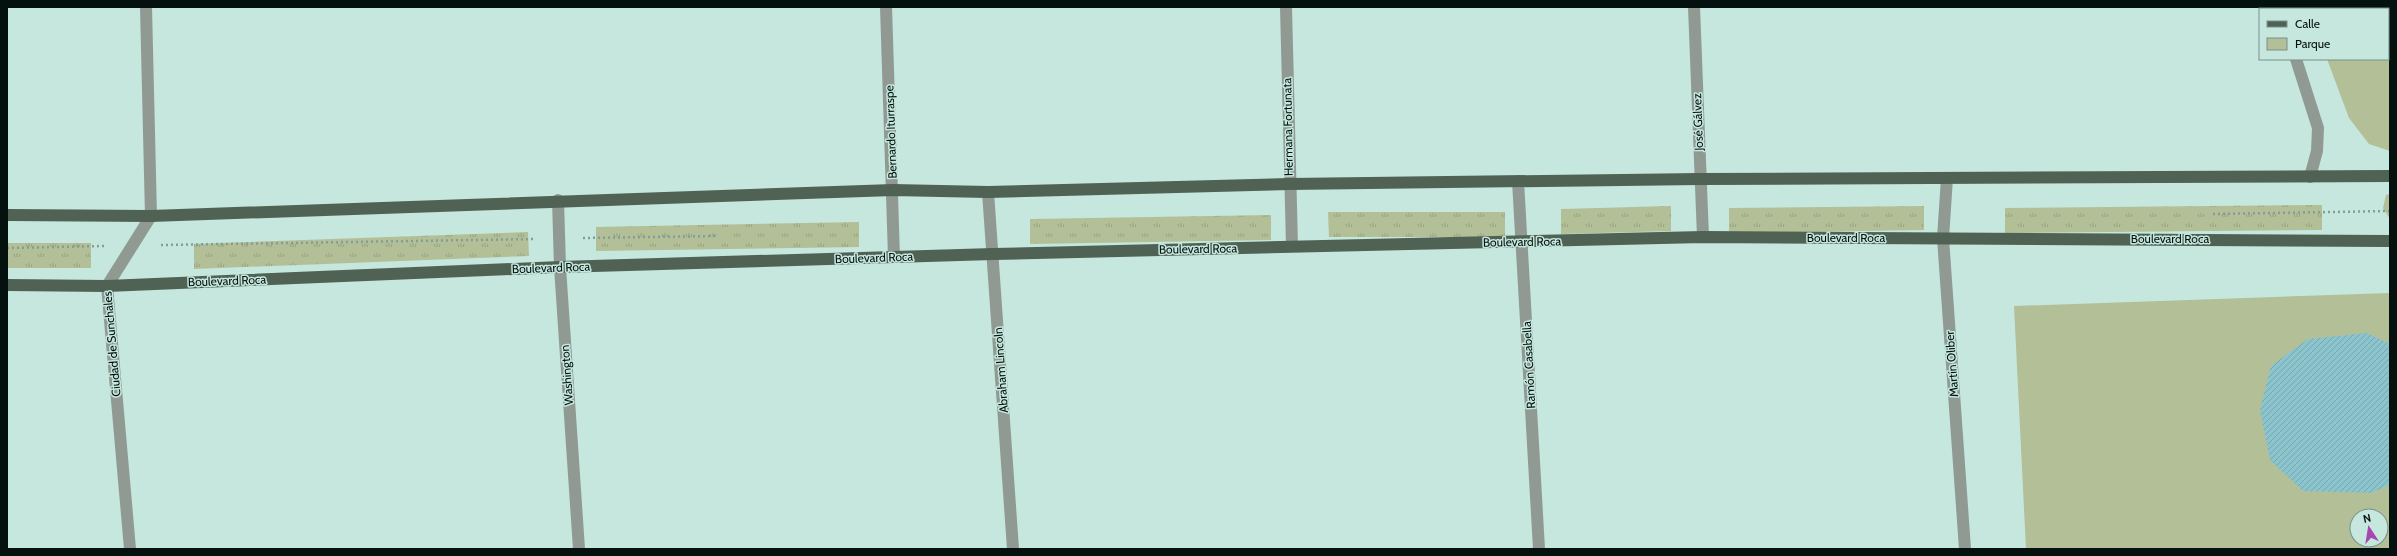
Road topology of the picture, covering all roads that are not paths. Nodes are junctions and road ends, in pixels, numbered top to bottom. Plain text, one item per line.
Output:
1 (146, 7) edge
2 (886, 7) edge
3 (1286, 7) edge
4 (1694, 7) edge
5 (2296, 60) edge
6 (2390, 176) edge
7 (2310, 177) junction
8 (1947, 178) junction
9 (1700, 179) junction
10 (1518, 181) junction
11 (1289, 184) junction
12 (893, 190) junction
13 (988, 192) junction
14 (558, 200) junction
15 (7, 215) edge
16 (151, 216) junction
17 (1703, 237) junction
18 (1943, 238) junction
19 (2390, 241) edge
20 (1522, 242) junction
21 (1292, 246) junction
22 (993, 254) junction
23 (894, 257) junction
24 (560, 267) junction
25 (7, 285) edge
26 (107, 286) junction
27 (130, 549) edge
28 (579, 549) edge
29 (1013, 549) edge
30 (1539, 549) edge
31 (1965, 549) edge

1 - 16 street
2 - 12 street, Bernardo Iturraspe
3 - 11 street, Hermana Fortunata
4 - 9 street, José Gálvez
5 - 7 street
6 - 7 main road
7 - 8 main road
8 - 9 main road
8 - 18 street, Martín Oliber
9 - 10 main road
9 - 17 street, José Gálvez
10 - 11 main road
10 - 20 street, Ramón Casabella
11 - 13 main road
11 - 21 street, Hermana Fortunata
12 - 13 main road
12 - 14 main road
12 - 23 street, Bernardo Iturraspe
13 - 22 street, Abraham Lincoln
14 - 16 main road
14 - 24 street, Washington
15 - 16 main road
16 - 26 street, Ciudad de Sunchales
17 - 18 main road, Boulevard Roca
17 - 20 main road, Boulevard Roca
18 - 19 main road, Boulevard Roca
18 - 31 street, Martín Oliber
20 - 21 main road, Boulevard Roca
20 - 30 street, Ramón Casabella
21 - 22 main road, Boulevard Roca
22 - 23 main road, Boulevard Roca
22 - 29 street, Abraham Lincoln
23 - 24 main road, Boulevard Roca
24 - 26 main road, Boulevard Roca
24 - 28 street, Washington
25 - 26 main road, Boulevard Roca
26 - 27 street, Ciudad de Sunchales

